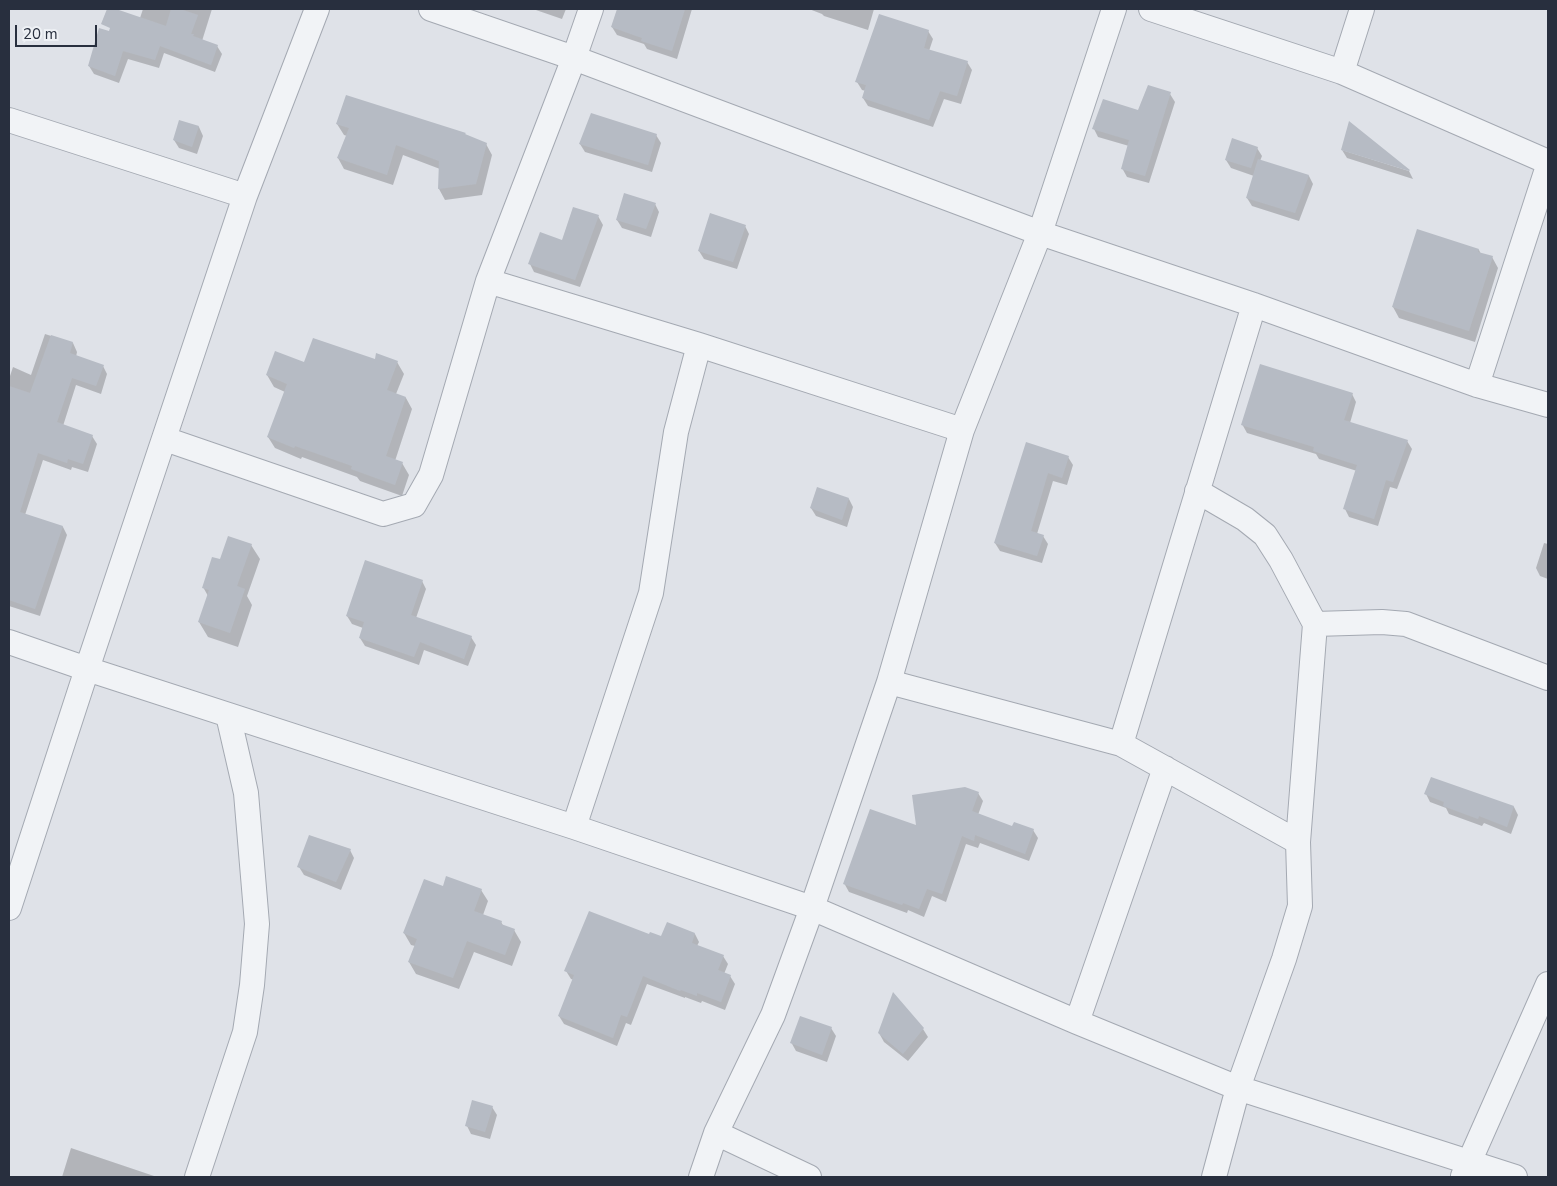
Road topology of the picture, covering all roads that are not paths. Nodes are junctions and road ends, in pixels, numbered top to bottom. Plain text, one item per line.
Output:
1 (317, 9) edge
2 (430, 9) edge
3 (591, 9) edge
4 (1114, 9) edge
5 (1151, 9) edge
6 (1362, 9) edge
7 (574, 58) junction
8 (1342, 72) junction
9 (9, 120) edge
10 (1548, 162) edge
11 (1548, 166) edge
12 (245, 196) junction
13 (1040, 233) junction
14 (488, 281) junction
15 (1254, 305) junction
16 (699, 345) junction
17 (1477, 385) junction
18 (1548, 405) edge
19 (962, 430) junction
20 (164, 439) junction
21 (1197, 491) junction
22 (1316, 624) junction
23 (9, 642) edge
24 (87, 669) junction
25 (1548, 678) edge
26 (889, 682) junction
27 (228, 715) junction
28 (1120, 744) junction
29 (1165, 768) junction
30 (574, 827) junction
31 (1298, 842) junction
32 (9, 908) edge
33 (812, 908) junction
34 (1548, 984) edge
35 (1077, 1022) junction
36 (1238, 1088) junction
37 (716, 1133) junction
38 (1466, 1170) edge
39 (198, 1177) edge
40 (701, 1177) edge
41 (809, 1177) edge
42 (1214, 1177) edge
43 (1514, 1177) edge

1 - 12 street
2 - 7 street
3 - 7 street
4 - 13 street
5 - 8 street
6 - 8 street
7 - 13 street
7 - 14 street
8 - 10 street
9 - 12 street
11 - 17 street
12 - 20 street
13 - 15 street
13 - 19 street
14 - 16 street
14 - 20 street
15 - 17 street
15 - 21 street
16 - 19 street
16 - 30 street
17 - 18 street
19 - 26 street
20 - 24 street
21 - 22 street
21 - 28 street
22 - 25 street
22 - 31 street
23 - 24 street
24 - 27 street
24 - 32 street
26 - 28 street
26 - 33 street
27 - 30 street
27 - 39 street
28 - 29 street
29 - 31 street
29 - 35 street
30 - 33 street
31 - 36 street
33 - 35 street
33 - 37 street
34 - 38 street
35 - 36 street
36 - 38 street
36 - 42 street
37 - 40 street
37 - 41 street
38 - 43 street

